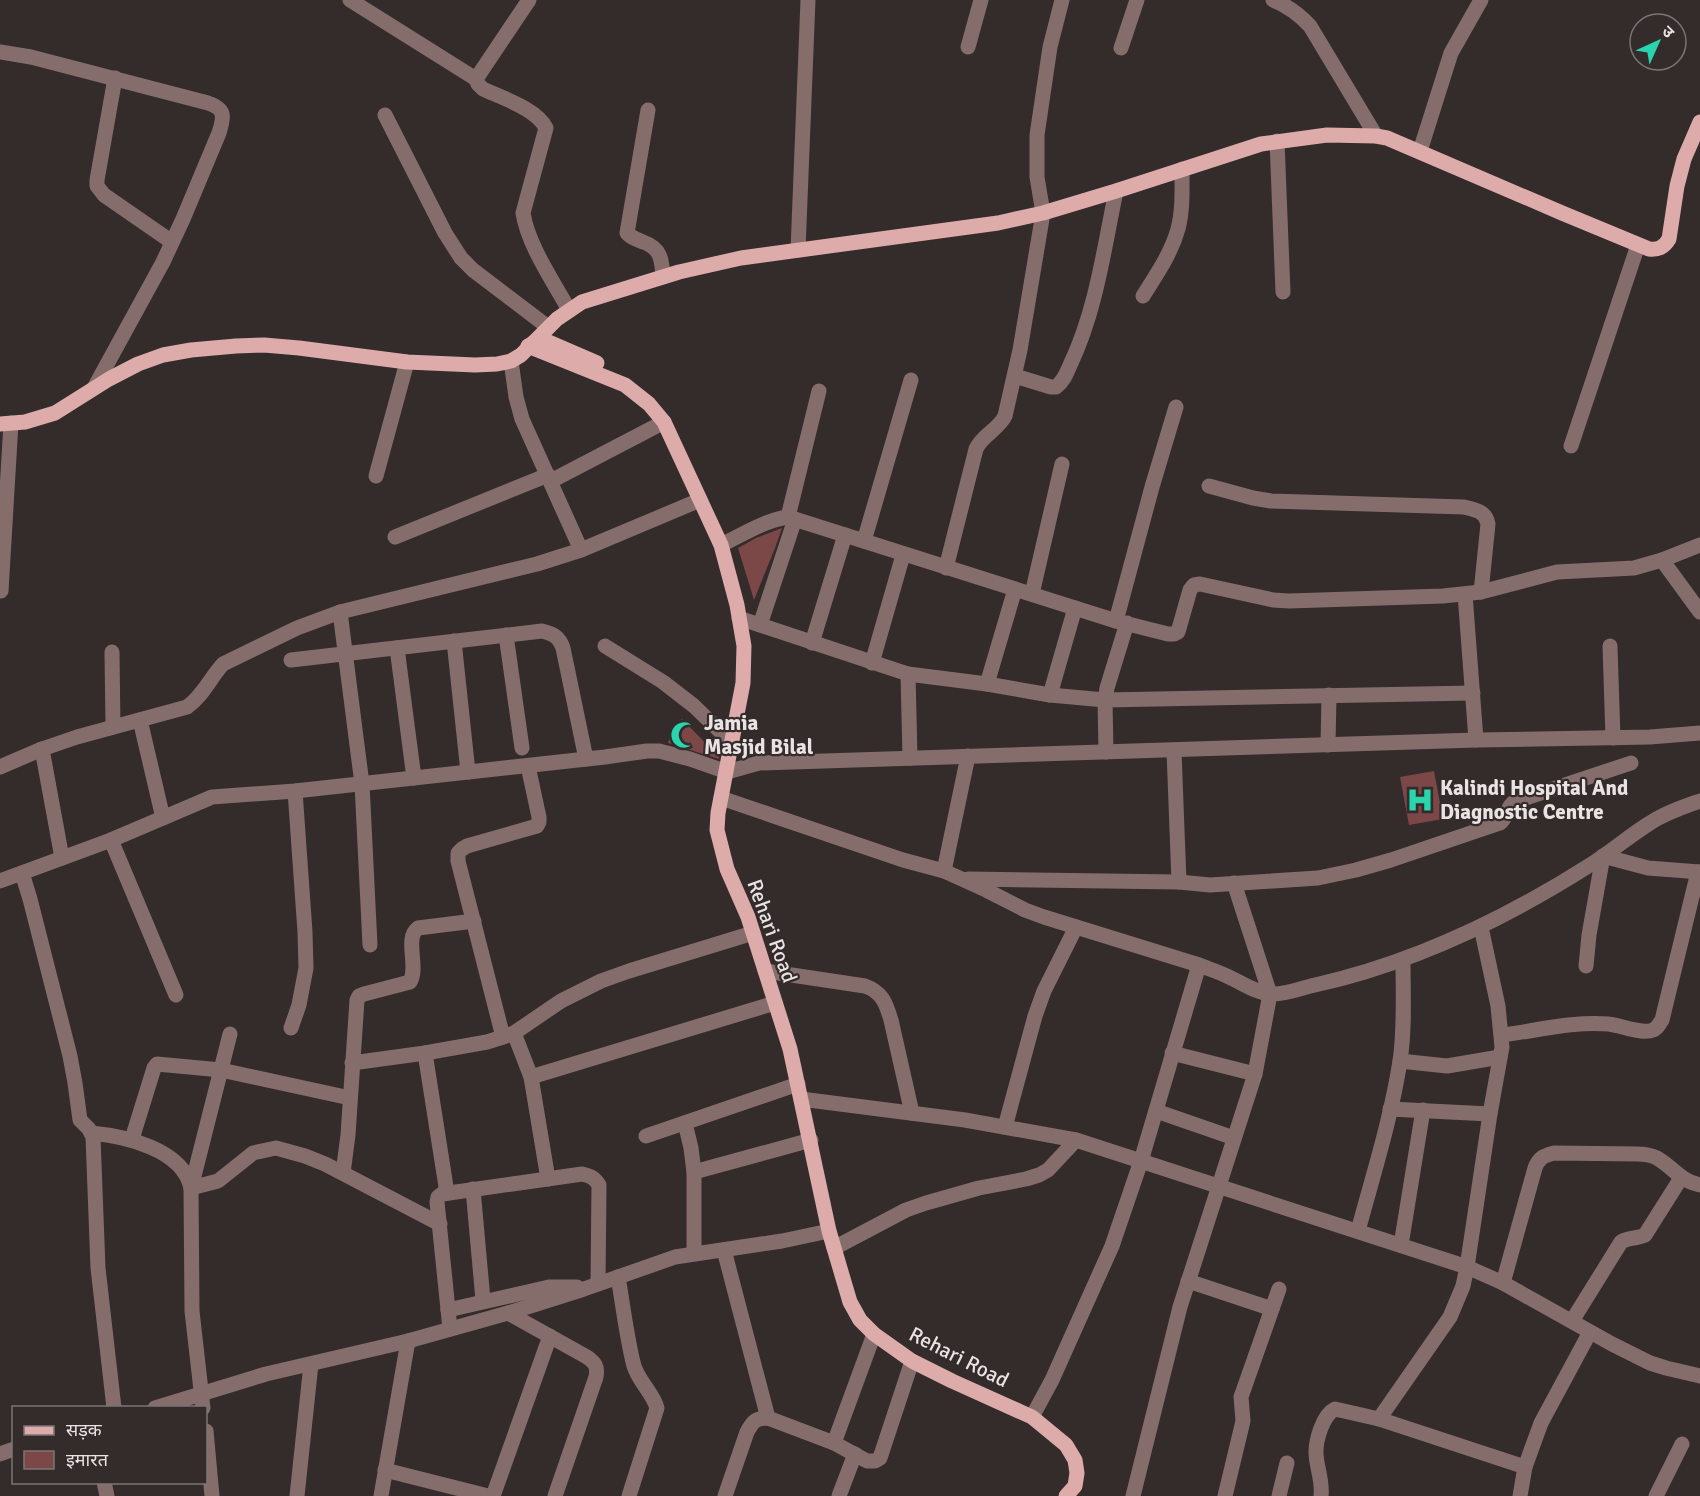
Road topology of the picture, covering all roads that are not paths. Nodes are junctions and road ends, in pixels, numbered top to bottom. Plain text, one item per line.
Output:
1 (350, 0) edge
2 (529, 0) edge
3 (808, 0) edge
4 (981, 0) edge
5 (1062, 0) edge
6 (1137, 0) edge
7 (1273, 0) edge
8 (1481, 0) edge
9 (968, 47) dead end
10 (1121, 48) dead end
11 (0, 52) edge
12 (116, 78) junction
13 (476, 79) junction
14 (648, 110) dead end
15 (385, 115) dead end
16 (1700, 122) edge
17 (1376, 136) junction
18 (1277, 141) junction
19 (1420, 151) junction
20 (1182, 169) junction
21 (1116, 191) junction
22 (1043, 213) junction
23 (172, 242) junction
24 (1638, 244) junction
25 (798, 250) junction
26 (663, 277) junction
27 (1283, 292) dead end
28 (1143, 296) dead end
29 (568, 310) junction
30 (548, 327) junction
31 (528, 346) junction
32 (511, 361) junction
33 (407, 362) junction
34 (1015, 376) junction
35 (911, 380) dead end
36 (94, 388) junction
37 (819, 390) dead end
38 (1176, 407) dead end
39 (664, 422) junction
40 (6, 423) edge
41 (1571, 446) dead end
42 (1062, 464) dead end
43 (376, 476) dead end
44 (549, 478) junction
45 (1209, 486) dead end
46 (700, 500) junction
47 (792, 518) junction
48 (845, 535) junction
49 (395, 537) dead end
50 (864, 541) junction
51 (721, 545) junction
52 (1700, 545) edge
53 (581, 550) junction
54 (903, 555) junction
55 (1662, 560) junction
56 (946, 568) junction
57 (1015, 589) junction
58 (1, 591) edge
59 (1473, 593) junction
60 (1032, 594) junction
61 (1075, 608) junction
62 (340, 612) junction
63 (1700, 612) edge
64 (739, 618) junction
65 (1122, 622) junction
66 (760, 625) junction
67 (506, 635) junction
68 (454, 641) junction
69 (813, 642) junction
70 (605, 646) dead end
71 (1610, 646) dead end
72 (397, 648) junction
73 (112, 652) dead end
74 (346, 654) junction
75 (291, 660) dead end
76 (872, 663) junction
77 (908, 674) junction
78 (987, 684) junction
79 (1473, 693) junction
80 (1050, 695) junction
81 (1329, 695) junction
82 (1105, 700) junction
83 (140, 720) junction
84 (113, 727) junction
85 (1700, 733) edge
86 (1613, 738) junction
87 (1476, 740) junction
88 (732, 743) junction
89 (1328, 745) junction
90 (522, 748) dead end
91 (42, 749) junction
92 (1174, 751) junction
93 (1106, 752) junction
94 (968, 756) junction
95 (910, 758) junction
96 (586, 759) junction
97 (1632, 763) dead end
98 (528, 766) junction
99 (0, 767) edge
100 (468, 772) junction
101 (727, 772) junction
102 (414, 778) junction
103 (362, 784) junction
104 (296, 791) junction
105 (721, 798) junction
106 (1700, 801) edge
107 (163, 818) junction
108 (111, 840) junction
109 (1604, 856) junction
110 (62, 858) junction
111 (944, 871) junction
112 (1699, 872) edge
113 (22, 873) junction
114 (962, 879) junction
115 (0, 881) edge
116 (1179, 882) junction
117 (1234, 883) junction
118 (474, 921) junction
119 (1076, 927) junction
120 (1481, 927) junction
121 (753, 933) junction
122 (370, 945) dead end
123 (1403, 960) junction
124 (1199, 965) junction
125 (1586, 966) dead end
126 (765, 971) junction
127 (1270, 994) junction
128 (176, 995) dead end
129 (775, 1003) junction
130 (291, 1029) dead end
131 (230, 1034) dead end
132 (509, 1035) junction
133 (1502, 1035) junction
134 (425, 1053) junction
135 (1172, 1053) junction
136 (1500, 1057) junction
137 (1400, 1061) junction
138 (352, 1063) junction
139 (221, 1070) junction
140 (1255, 1074) junction
141 (531, 1077) junction
142 (800, 1091) junction
143 (350, 1098) junction
144 (1390, 1108) junction
145 (1423, 1110) junction
146 (1156, 1111) junction
147 (912, 1113) junction
148 (1490, 1114) junction
149 (685, 1123) junction
150 (1005, 1127) junction
151 (91, 1133) junction
152 (646, 1136) dead end
153 (1234, 1138) junction
154 (132, 1139) junction
155 (811, 1140) junction
156 (1076, 1140) junction
157 (1141, 1161) junction
158 (694, 1172) junction
159 (343, 1173) junction
160 (1681, 1178) junction
161 (548, 1179) junction
162 (1700, 1185) edge
163 (1218, 1186) junction
164 (191, 1188) junction
165 (473, 1189) junction
166 (447, 1193) junction
167 (440, 1224) junction
168 (829, 1231) junction
169 (1358, 1232) junction
170 (1401, 1245) junction
171 (834, 1248) junction
172 (724, 1250) junction
173 (694, 1253) junction
174 (1467, 1267) junction
175 (618, 1277) junction
176 (1188, 1281) junction
177 (1503, 1283) junction
178 (591, 1286) junction
179 (1279, 1289) dead end
180 (483, 1300) junction
181 (1272, 1309) junction
182 (448, 1310) junction
183 (508, 1312) junction
184 (1572, 1321) junction
185 (450, 1329) junction
186 (1590, 1332) junction
187 (874, 1334) junction
188 (550, 1336) junction
189 (408, 1341) junction
190 (912, 1361) junction
191 (311, 1364) junction
192 (1700, 1376) edge
193 (202, 1400) edge
194 (114, 1406) edge
195 (162, 1406) edge
196 (1032, 1417) junction
197 (768, 1418) junction
198 (1379, 1419) junction
199 (207, 1442) edge
200 (834, 1443) junction
201 (1683, 1444) dead end
202 (855, 1454) junction
203 (1287, 1463) dead end
204 (1525, 1467) junction
205 (385, 1470) junction
206 (212, 1496) edge
207 (297, 1496) edge
208 (381, 1496) edge
209 (491, 1496) edge
210 (555, 1496) edge
211 (629, 1496) edge
212 (725, 1496) edge
213 (839, 1496) edge
214 (1066, 1496) edge
215 (1133, 1496) edge
216 (1225, 1496) edge
217 (1279, 1496) edge
218 (1321, 1496) edge
219 (1520, 1496) edge
220 (1656, 1496) edge

1 - 13 street
2 - 13 street
3 - 25 street
4 - 9 street
5 - 22 street
6 - 10 street
7 - 17 street
8 - 19 street
11 - 12 street
12 - 23 street
12 - 23 street
13 - 29 street
14 - 26 street
15 - 30 street
16 - 24 main road
17 - 18 main road
17 - 19 main road
18 - 20 main road
18 - 27 street
19 - 24 main road
20 - 21 main road
20 - 28 street
21 - 22 main road
21 - 34 street
22 - 25 main road
22 - 34 street
23 - 36 street
24 - 41 street
25 - 26 main road
26 - 29 main road
29 - 30 main road
30 - 31 main road
31 - 32 main road
31 - 39 main road, Rehari Road
32 - 33 main road
32 - 44 street
33 - 36 main road
33 - 43 street
34 - 56 street
35 - 50 street
36 - 40 main road
37 - 47 street
38 - 65 street
39 - 44 street
39 - 46 main road, Rehari Road
40 - 58 street
42 - 60 street
44 - 49 street
44 - 53 street
45 - 59 street
46 - 51 main road, Rehari Road
46 - 53 street
47 - 48 street
47 - 51 street
47 - 66 street
48 - 50 street
48 - 69 street
50 - 54 street
51 - 64 main road, Rehari Road
52 - 55 street
53 - 62 street
54 - 56 street
54 - 76 street
55 - 59 street
55 - 63 street
56 - 57 street
57 - 60 street
57 - 78 street
59 - 65 street
59 - 79 street
60 - 61 street
61 - 65 street
61 - 80 street
62 - 74 street
62 - 83 street
64 - 66 street
64 - 88 main road, Rehari Road
65 - 82 street
66 - 69 street
67 - 68 street
67 - 90 street
67 - 96 street
68 - 72 street
68 - 100 street
69 - 76 street
70 - 88 street
71 - 86 street
72 - 74 street
72 - 102 street
73 - 84 street
74 - 75 street
74 - 103 street
76 - 77 street
77 - 78 street
77 - 95 street
78 - 80 street
79 - 81 street
79 - 87 street
80 - 82 street
81 - 82 street
81 - 89 street
82 - 93 street
83 - 84 street
83 - 107 street
84 - 91 street
85 - 86 street
86 - 87 street
87 - 89 street
88 - 101 main road, Rehari Road
89 - 92 street
91 - 99 street
91 - 110 street
92 - 93 street
92 - 116 street
93 - 94 street
94 - 95 street
94 - 111 street
95 - 101 street
96 - 98 street
96 - 101 street
97 - 117 street
98 - 100 street
98 - 118 street
100 - 102 street
101 - 105 main road, Rehari Road
102 - 103 street
103 - 104 street
103 - 122 street
104 - 107 street
104 - 130 street
105 - 111 street
105 - 121 main road, Rehari Road
106 - 109 street
107 - 108 street
108 - 110 street
108 - 128 street
109 - 112 street
109 - 120 street
109 - 125 street
110 - 113 street
111 - 114 street
112 - 133 street
113 - 115 street
113 - 151 street
114 - 116 street
114 - 119 street
116 - 117 street
117 - 127 street
118 - 132 street
118 - 138 street
119 - 124 street
119 - 150 street
120 - 123 street
120 - 133 street
121 - 126 main road, Rehari Road
121 - 132 street
123 - 127 street
123 - 137 street
124 - 127 street
124 - 135 street
126 - 129 main road, Rehari Road
126 - 147 street
127 - 140 street
129 - 141 street
129 - 142 main road, Rehari Road
131 - 139 street
132 - 134 street
132 - 141 street
133 - 136 street
134 - 138 street
134 - 166 street
135 - 140 street
135 - 146 street
136 - 137 street
136 - 148 street
137 - 144 street
138 - 143 street
139 - 143 street
139 - 154 street
139 - 164 street
140 - 153 street
141 - 161 street
142 - 147 street
142 - 149 street
142 - 155 main road, Rehari Road
143 - 159 street
144 - 145 street
144 - 169 street
145 - 148 street
145 - 170 street
146 - 153 street
146 - 157 street
147 - 150 street
148 - 174 street
149 - 152 street
149 - 158 street
150 - 156 street
151 - 154 street
151 - 194 street
153 - 163 street
154 - 164 street
155 - 158 street
155 - 168 main road, Rehari Road
156 - 157 street
156 - 171 street
157 - 163 street
157 - 196 street
158 - 173 street
159 - 164 street
159 - 167 street
160 - 162 street
160 - 177 street
160 - 184 street
161 - 165 street
161 - 178 street
163 - 169 street
163 - 176 street
164 - 193 street
165 - 166 street
165 - 180 street
166 - 167 street
167 - 182 street
168 - 171 main road, Rehari Road
168 - 172 street
169 - 170 street
170 - 174 street
171 - 187 main road, Rehari Road
172 - 173 street
172 - 197 street
173 - 175 street
174 - 177 street
174 - 198 street
175 - 178 street
175 - 211 street
176 - 181 street
176 - 215 street
177 - 184 street
178 - 180 street
178 - 183 street
179 - 181 street
180 - 182 street
181 - 216 street
182 - 185 street
183 - 185 street
183 - 188 street
184 - 186 street
185 - 189 street
186 - 192 street
186 - 204 street
187 - 190 main road, Rehari Road
187 - 200 street
188 - 209 street
188 - 210 street
189 - 191 street
189 - 205 street
190 - 196 main road, Rehari Road
190 - 202 street
191 - 193 street
191 - 207 street
193 - 195 street
196 - 214 main road, Rehari Road
197 - 200 street
197 - 212 street
198 - 204 street
198 - 218 street
199 - 206 street
200 - 202 street
201 - 220 street
202 - 213 street
203 - 217 street
204 - 219 street
205 - 208 street
205 - 209 street

